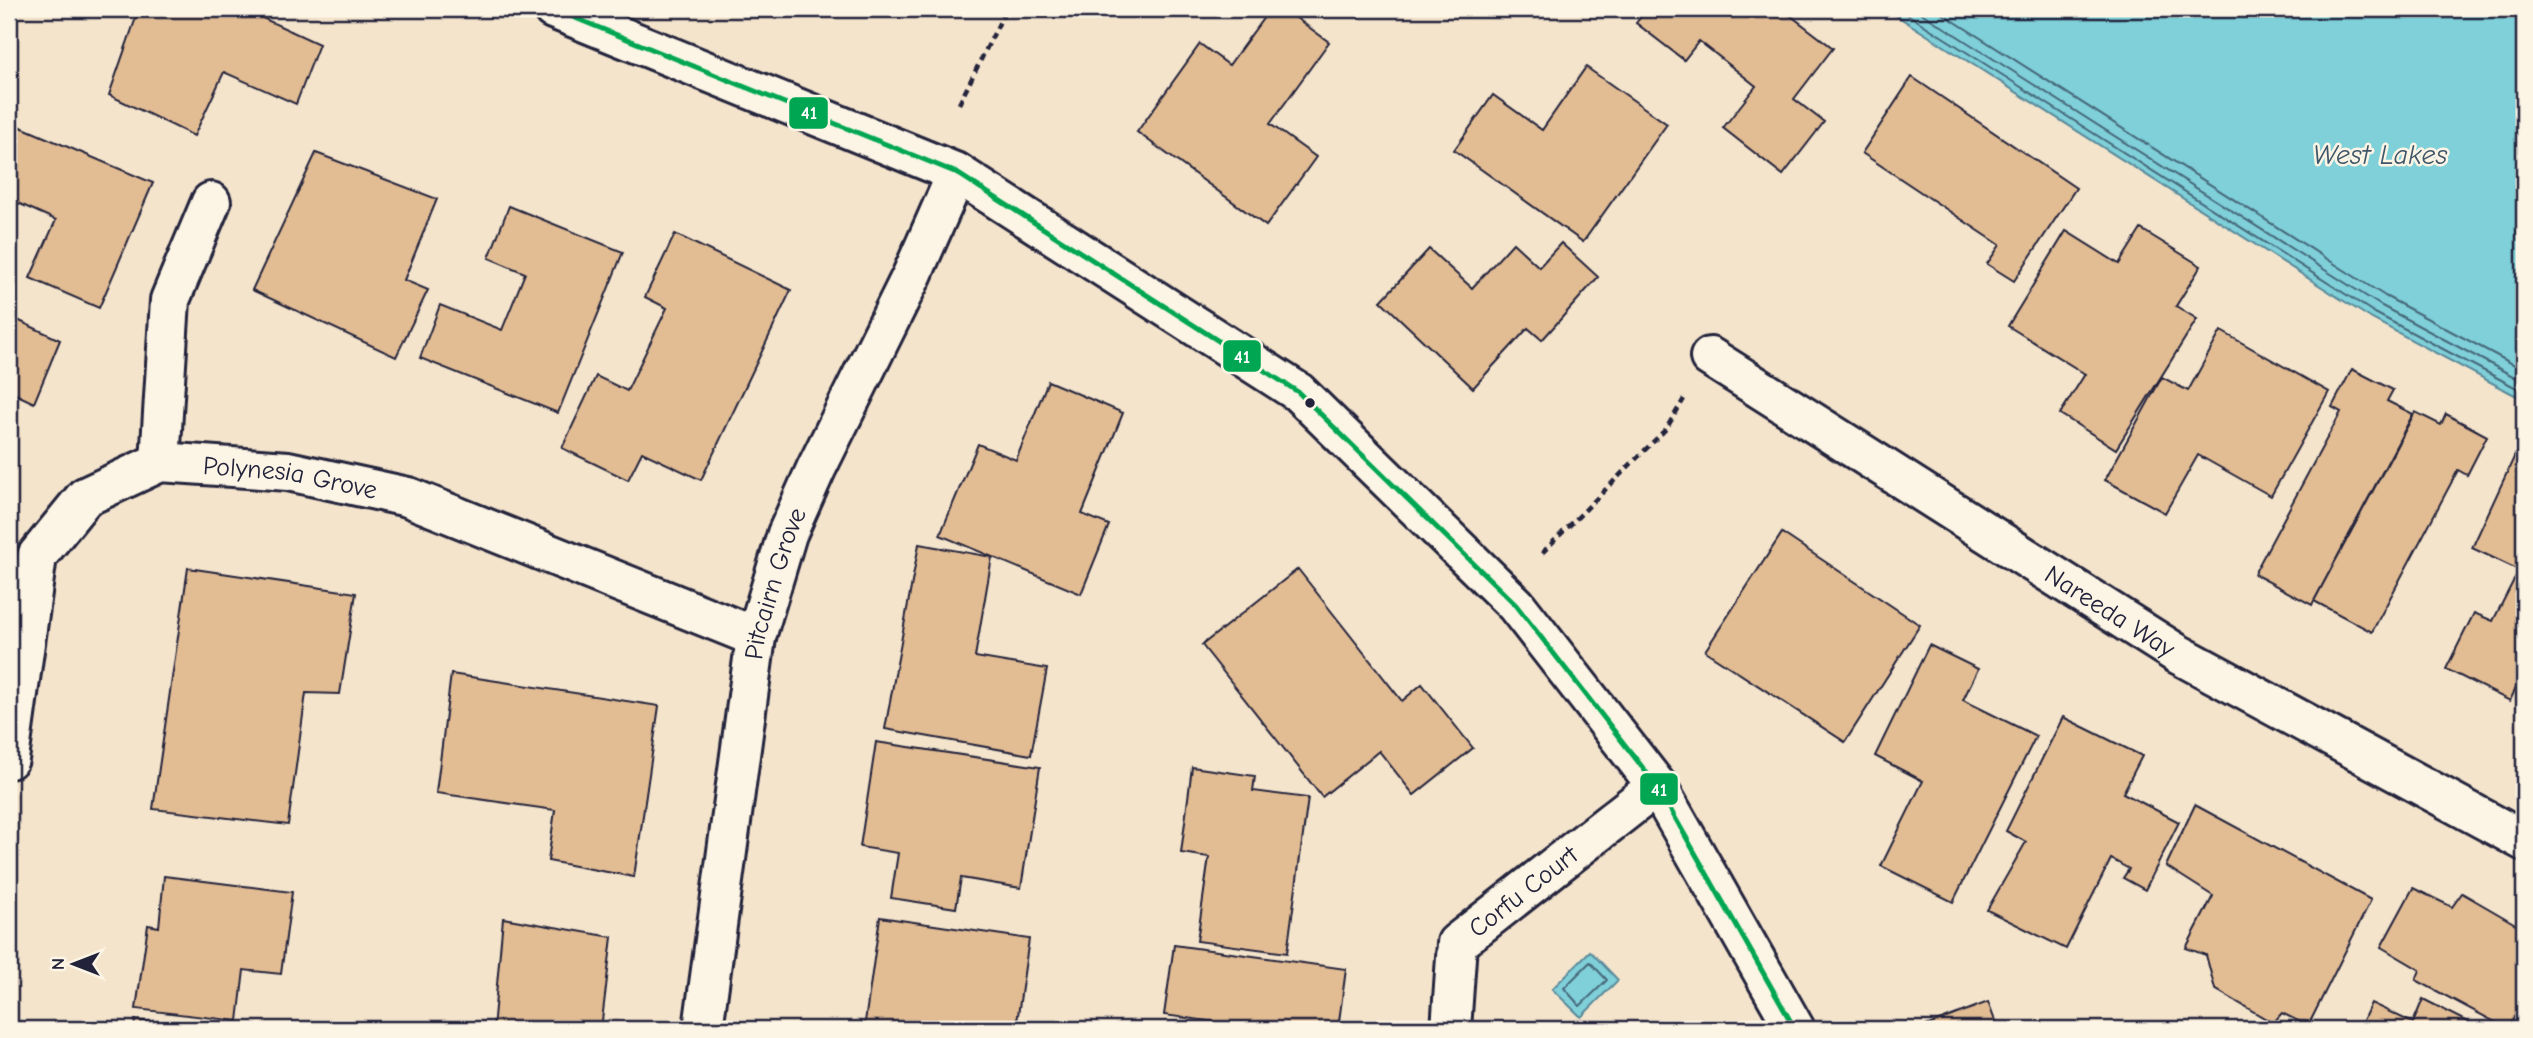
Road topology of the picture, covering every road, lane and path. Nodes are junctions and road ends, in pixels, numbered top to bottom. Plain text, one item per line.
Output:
1 (553, 9) edge
2 (1006, 9) edge
3 (959, 104) dead end
4 (957, 173) junction
5 (211, 202) dead end
6 (1710, 356) joint
7 (160, 462) junction
8 (1542, 552) dead end
9 (755, 637) junction
10 (9, 759) edge
11 (1657, 786) junction
12 (2524, 841) edge
13 (703, 1029) edge
14 (1451, 1029) edge
15 (1795, 1029) edge

1 - 4 street
2 - 3 path
4 - 9 street, Pitcairn Grove
4 - 11 street
5 - 7 street
6 - 8 path
6 - 12 street, Nareeda Way
7 - 9 street, Polynesia Grove
7 - 10 street, Polynesia Grove
9 - 13 street, Pitcairn Grove
11 - 14 street, Corfu Court
11 - 15 street

